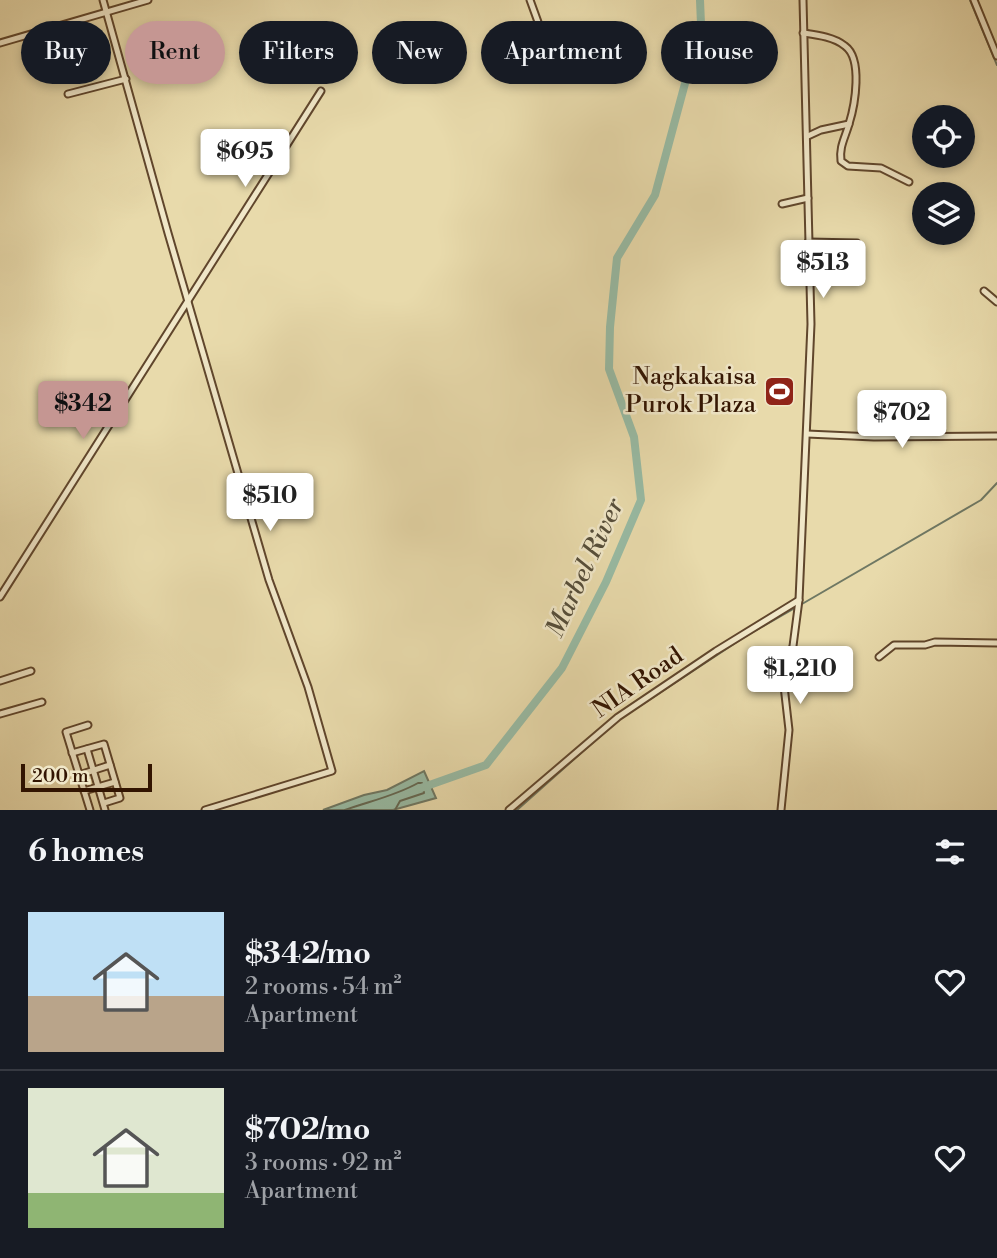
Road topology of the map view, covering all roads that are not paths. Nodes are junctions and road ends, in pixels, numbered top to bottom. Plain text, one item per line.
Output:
1 (103, 0) edge
2 (145, 0) edge
3 (530, 0) edge
4 (803, 0) edge
5 (974, 0) edge
6 (107, 13) junction
7 (538, 21) edge
8 (803, 33) junction
9 (0, 43) edge
10 (997, 56) edge
11 (125, 76) edge
12 (125, 79) edge
13 (127, 84) edge
14 (321, 91) dead end
15 (68, 94) dead end
16 (849, 124) junction
17 (808, 136) junction
18 (909, 182) dead end
19 (808, 198) junction
20 (782, 204) dead end
21 (808, 242) junction
22 (857, 243) dead end
23 (984, 291) dead end
24 (188, 298) junction
25 (997, 302) edge
26 (807, 434) junction
27 (997, 436) edge
28 (0, 597) edge
29 (799, 600) junction
30 (997, 643) edge
31 (879, 657) dead end
32 (30, 671) dead end
33 (0, 681) edge
34 (42, 702) dead end
35 (0, 714) edge
36 (88, 725) dead end
37 (87, 748) junction
38 (72, 753) junction
39 (110, 765) junction
40 (94, 770) junction
41 (79, 775) junction
42 (115, 782) junction
43 (99, 787) junction
44 (84, 792) junction
45 (104, 807) edge
46 (90, 810) edge
47 (205, 810) edge
48 (509, 810) edge
49 (781, 810) edge

1 - 6 street
2 - 6 street
3 - 7 street
4 - 8 street
5 - 10 street
6 - 9 street
6 - 11 street
8 - 16 street
8 - 17 street
12 - 15 street
13 - 24 street
14 - 24 street
16 - 17 street
16 - 18 street
17 - 19 street
19 - 20 street
19 - 21 street
21 - 22 street
21 - 26 street
23 - 25 street
24 - 28 street
24 - 47 street
26 - 27 street
26 - 29 street
29 - 48 street, NIA Road
29 - 49 street
30 - 31 street
32 - 33 street
34 - 35 street
36 - 38 street
37 - 38 street
37 - 39 street
37 - 40 street
38 - 41 street
39 - 40 street
39 - 42 street
40 - 41 street
40 - 43 street
41 - 44 street
42 - 43 street
42 - 45 street
43 - 44 street
43 - 45 street
44 - 46 street

